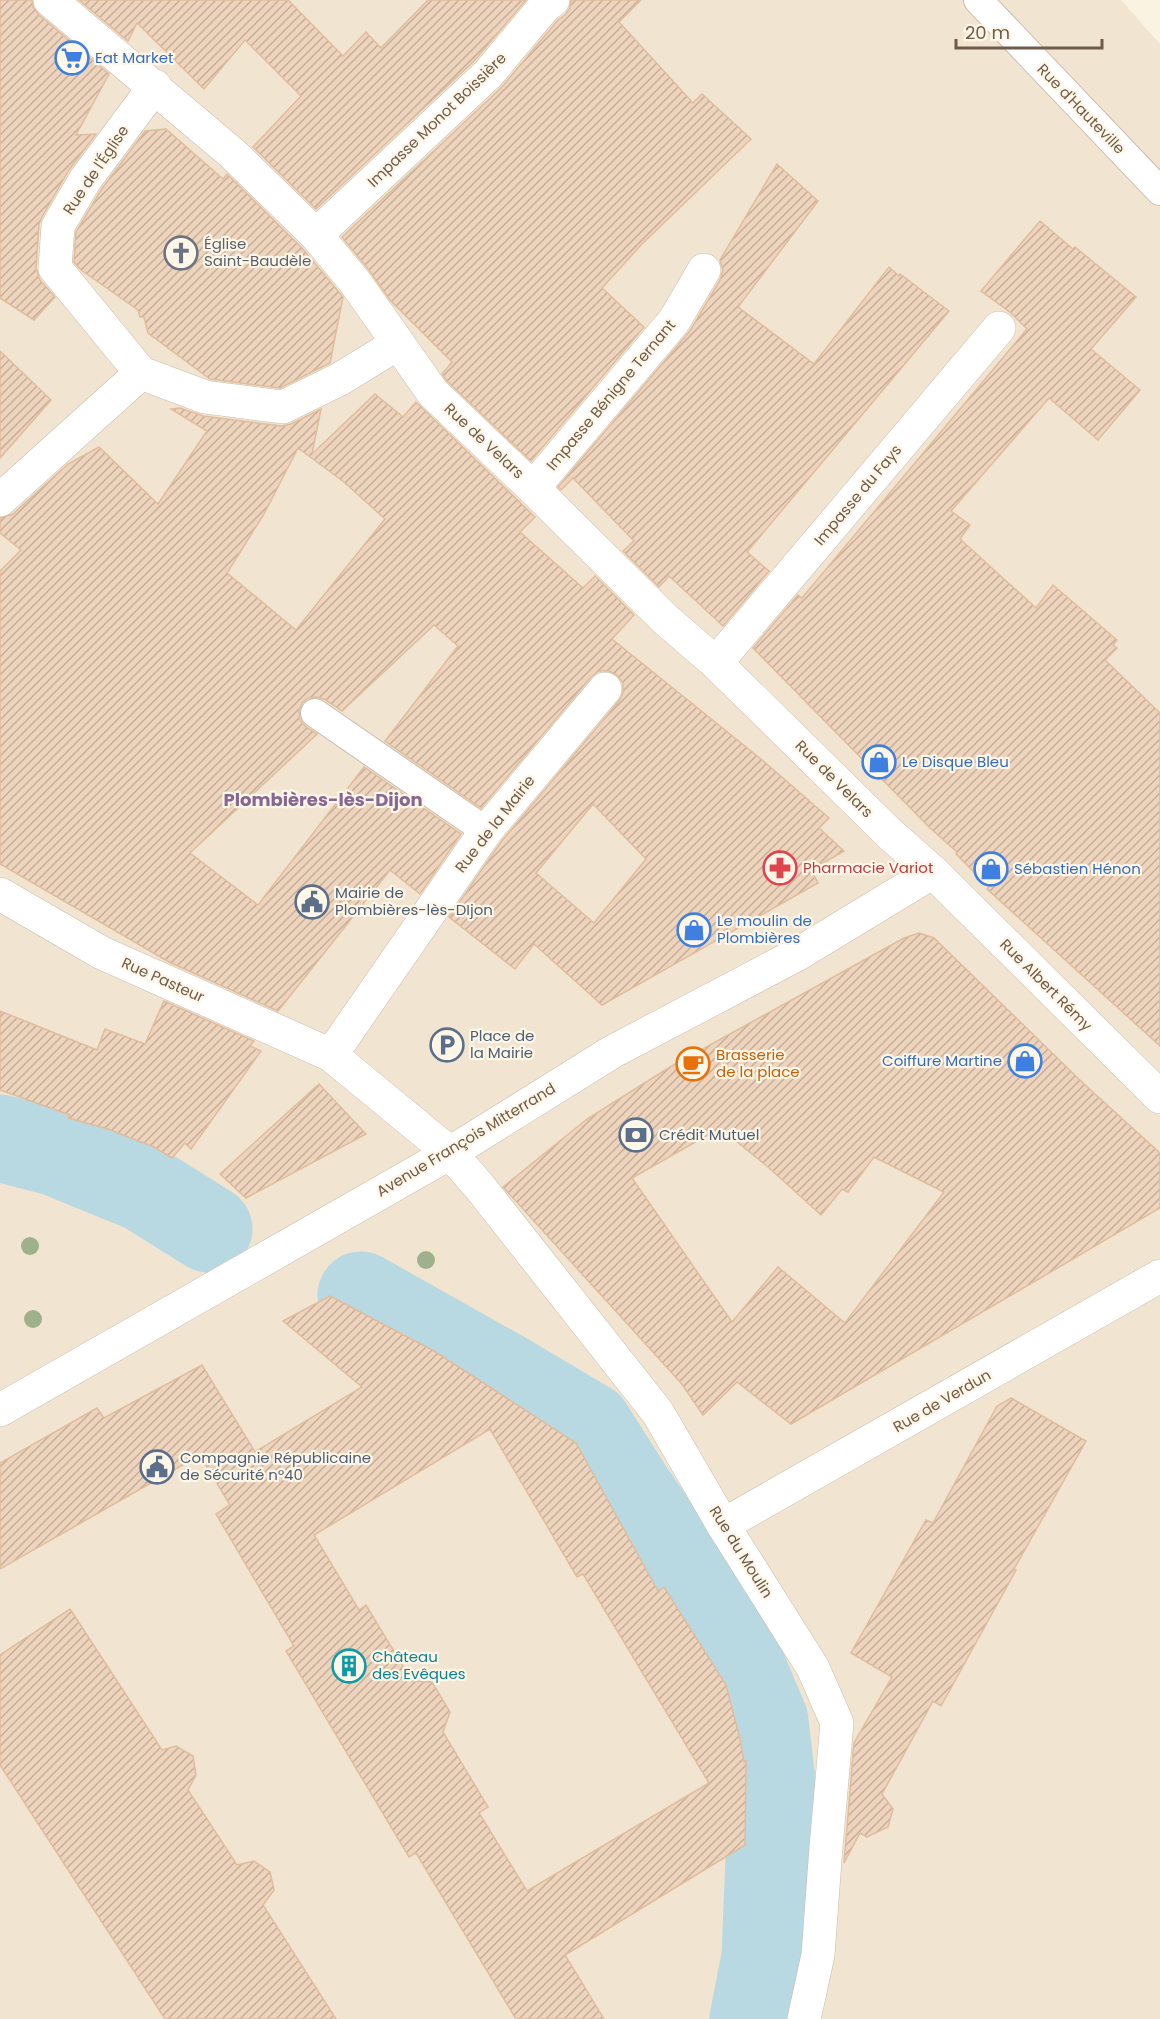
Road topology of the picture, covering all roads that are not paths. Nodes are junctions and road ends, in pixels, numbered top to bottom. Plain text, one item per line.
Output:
1 (50, 0) edge
2 (553, 0) edge
3 (978, 0) edge
4 (155, 87) junction
5 (1160, 191) edge
6 (316, 235) junction
7 (704, 270) dead end
8 (999, 328) dead end
9 (397, 344) junction
10 (141, 373) junction
11 (533, 488) junction
12 (0, 500) edge
13 (716, 663) junction
14 (605, 689) dead end
15 (315, 713) dead end
16 (486, 831) junction
17 (933, 872) junction
18 (0, 894) edge
19 (331, 1055) junction
20 (1160, 1097) edge
21 (450, 1153) junction
22 (1160, 1276) edge
23 (0, 1410) edge
24 (723, 1525) junction
25 (804, 2019) edge

1 - 4 street, Rue de Velars
2 - 6 street, Impasse Monot Boissière
3 - 5 lane, Rue d'Hauteville
4 - 6 street, Rue de Velars
4 - 10 street, Rue de l'Église
6 - 9 street, Rue de Velars
7 - 11 street, Impasse Bénigne Ternant
8 - 13 street, Impasse du Fays
9 - 10 street
9 - 11 street, Rue de Velars
10 - 12 street
11 - 13 street, Rue de Velars
13 - 17 street, Rue de Velars
14 - 16 street, Rue de la Mairie
15 - 16 lane
16 - 19 street, Rue de la Mairie
17 - 20 street, Rue Albert Rémy
17 - 21 street, Avenue François Mitterrand
18 - 19 street, Rue Pasteur
19 - 21 street
21 - 23 street, Avenue François Mitterrand
21 - 24 street, Rue du Moulin
22 - 24 street, Rue de Verdun
24 - 25 street, Rue du Moulin

